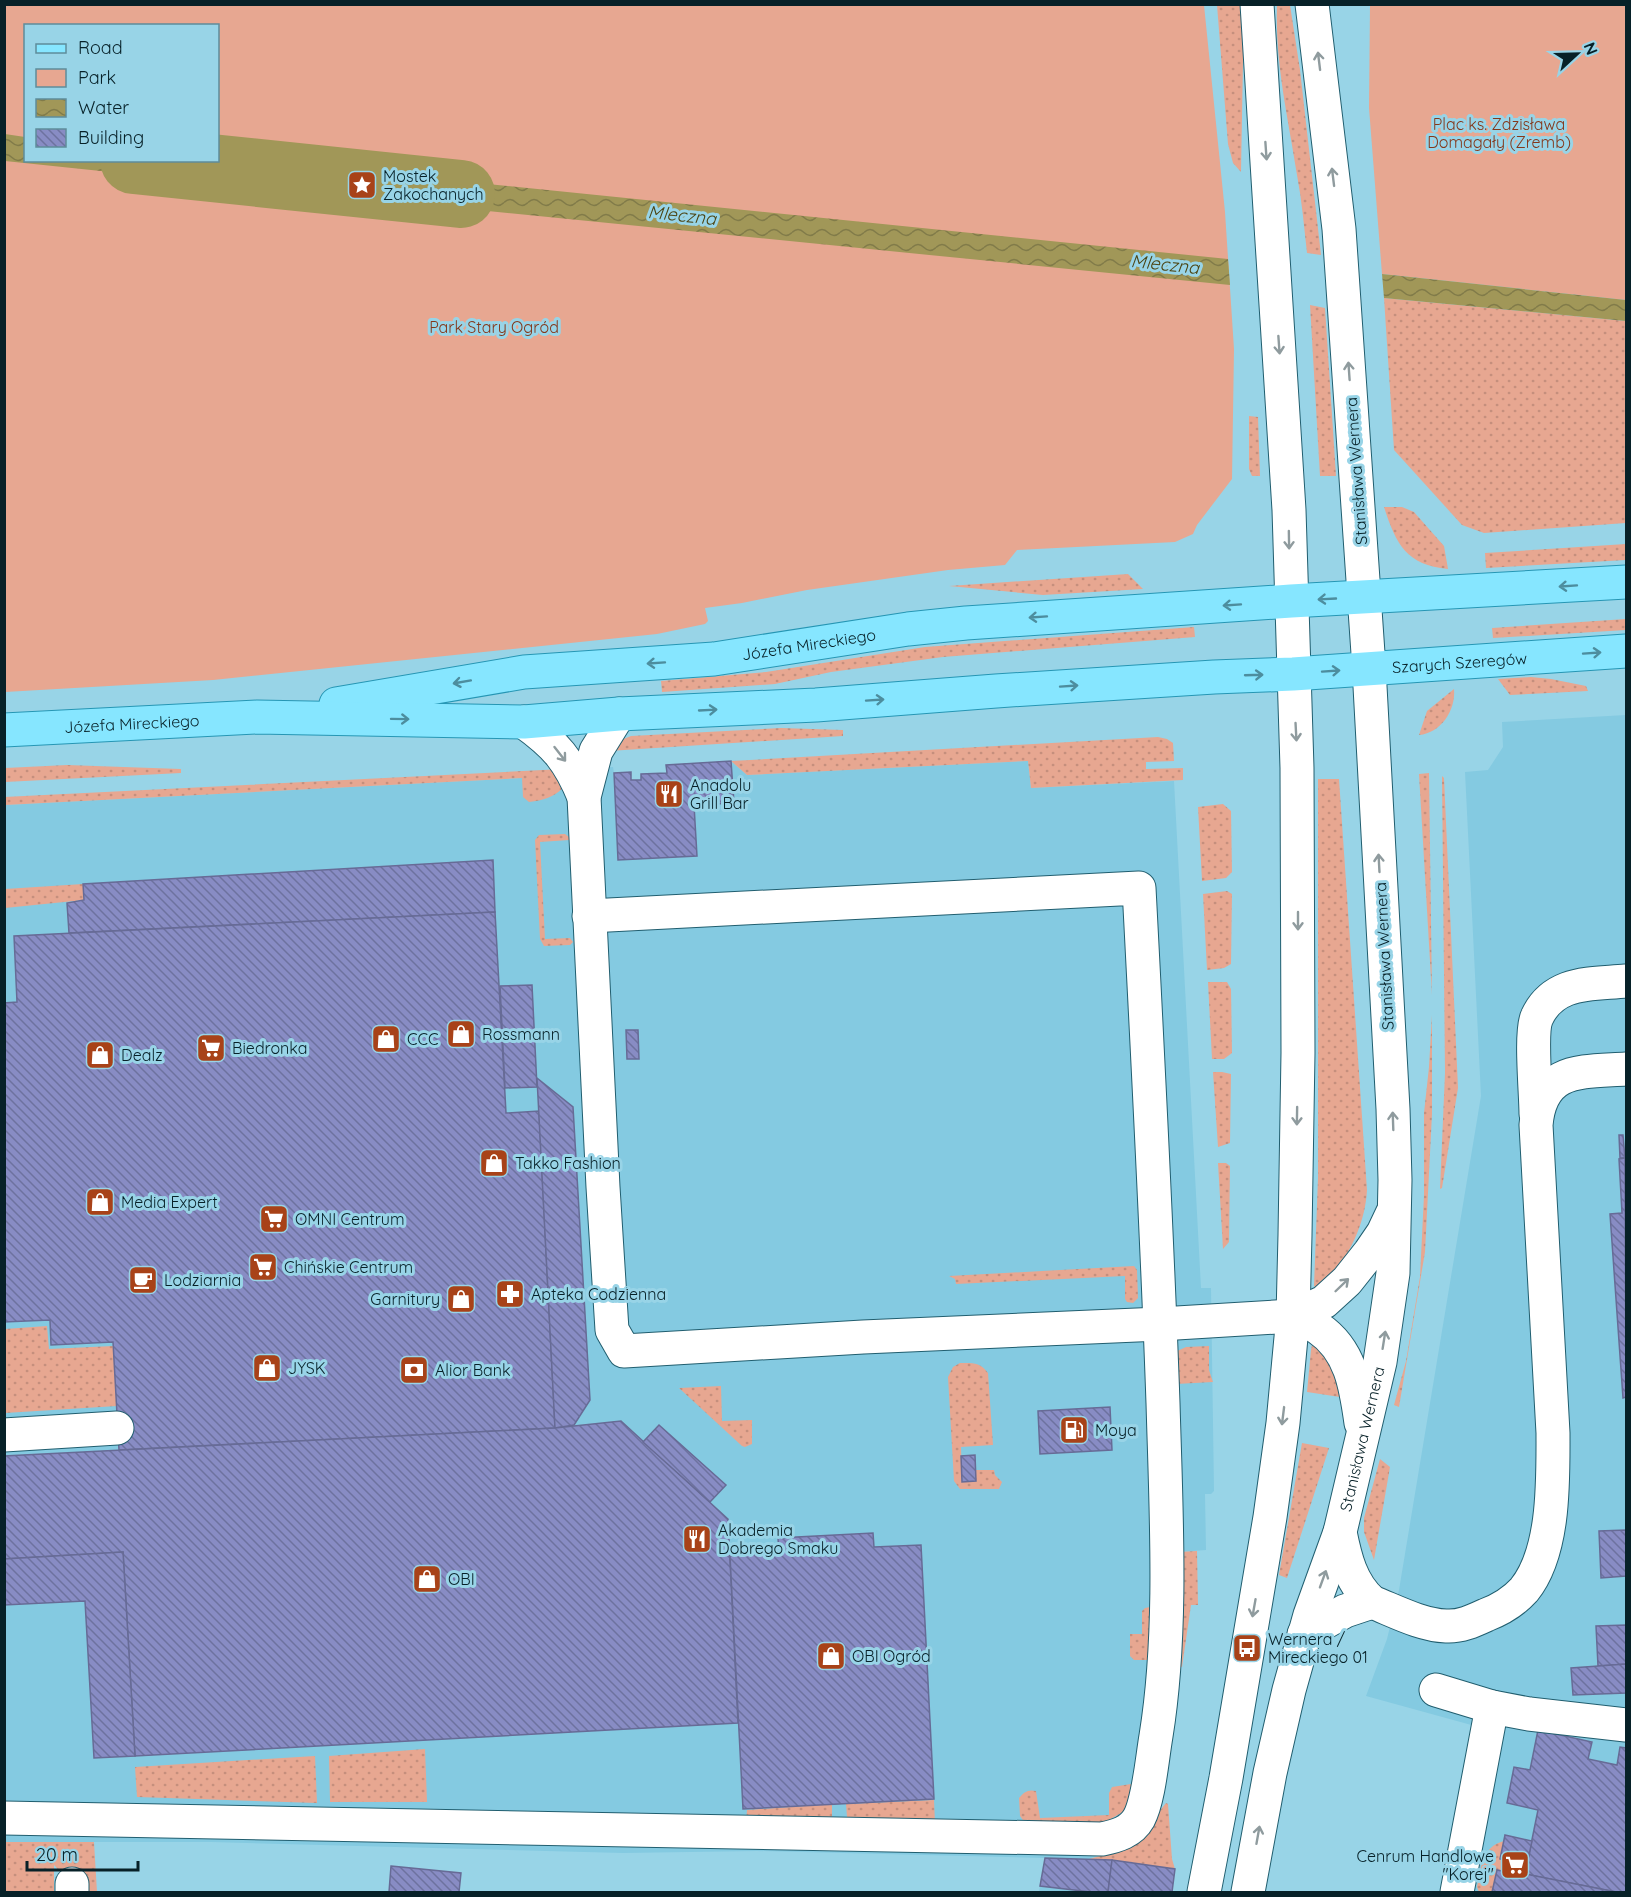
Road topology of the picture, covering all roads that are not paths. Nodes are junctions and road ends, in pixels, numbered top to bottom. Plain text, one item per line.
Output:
1 (1257, 4) edge
2 (1312, 4) edge
3 (1626, 582) edge
4 (1364, 597) junction
5 (1291, 601) junction
6 (1626, 651) edge
7 (1369, 668) junction
8 (1293, 674) junction
9 (619, 714) junction
10 (258, 717) junction
11 (524, 722) junction
12 (10, 732) edge
13 (584, 797) junction
14 (589, 916) junction
15 (1626, 981) edge
16 (1626, 1069) edge
17 (1536, 1125) junction
18 (1395, 1207) junction
19 (1293, 1316) junction
20 (1160, 1324) junction
21 (117, 1428) dead end
22 (4, 1435) edge
23 (1364, 1438) junction
24 (1340, 1532) junction
25 (1372, 1602) junction
26 (1304, 1634) junction
27 (1436, 1690) dead end
28 (1492, 1707) junction
29 (1626, 1725) edge
30 (4, 1818) edge
31 (1204, 1893) edge
32 (1248, 1893) edge
33 (1457, 1893) edge

1 -> 5 street
4 -> 2 street, Stanisława Wernera
3 -> 4 main road
4 -> 5 main road, Józefa Mireckiego
4 - 7 street, Stanisława Wernera
5 - 8 street
5 -> 10 main road, Józefa Mireckiego
7 -> 6 main road, Szarych Szeregów
8 -> 7 main road, Szarych Szeregów
18 -> 7 street, Stanisława Wernera
9 -> 8 main road, Józefa Mireckiego
8 -> 19 street
9 - 11 main road, Józefa Mireckiego
9 - 13 street
10 -> 11 main road, Józefa Mireckiego
10 - 12 main road, Józefa Mireckiego
11 -> 13 street
13 - 14 street
14 - 20 street
14 - 20 street
15 - 17 street
16 - 17 street
17 - 25 street
19 -> 18 street
23 -> 18 street, Stanisława Wernera
19 - 20 street
19 - 23 street
19 -> 31 street
20 - 30 street
21 - 22 street
23 - 24 street, Stanisława Wernera
24 - 25 street
26 -> 24 street, Stanisława Wernera
25 - 26 street
32 -> 26 street, Stanisława Wernera
27 - 28 street
28 - 29 street
28 - 33 street

